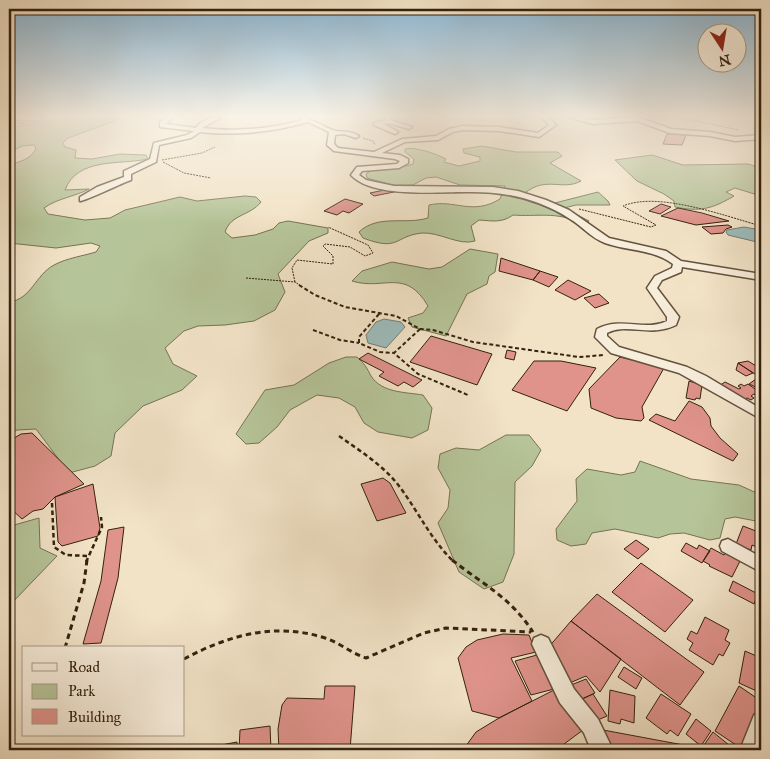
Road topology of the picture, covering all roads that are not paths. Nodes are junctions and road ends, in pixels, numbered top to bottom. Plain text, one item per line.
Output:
1 (156, 152) edge
2 (372, 152) edge
3 (377, 153) joint
4 (83, 199) dead end
5 (678, 263) junction
6 (761, 277) edge
7 (761, 415) edge
8 (728, 546) dead end
9 (761, 565) edge
10 (537, 638) road end
11 (761, 722) edge
12 (602, 750) edge
13 (751, 750) edge

1 - 4 street
2 - 3 street
3 - 5 street
5 - 6 street
5 - 7 street
8 - 9 street
10 - 12 street
11 - 13 street

